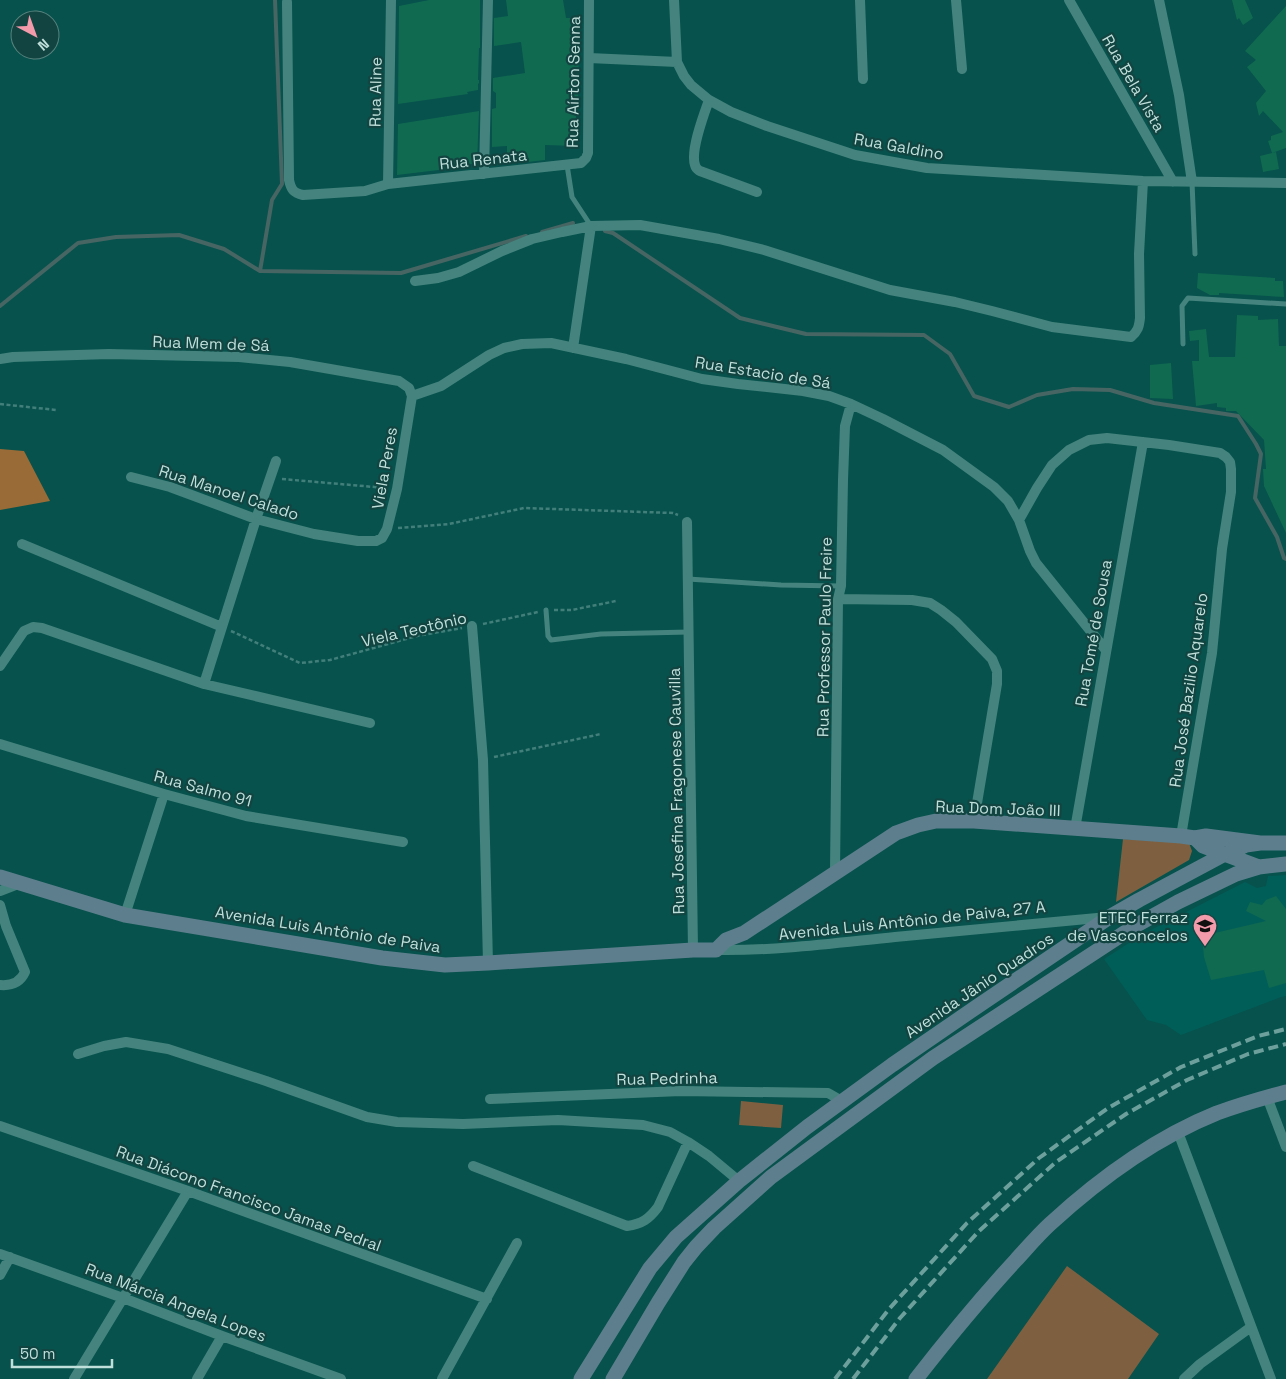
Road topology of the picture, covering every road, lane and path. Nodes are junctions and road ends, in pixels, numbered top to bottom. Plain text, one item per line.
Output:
1 (391, 0) edge
2 (488, 0) edge
3 (589, 0) edge
4 (674, 0) edge
5 (860, 0) edge
6 (956, 0) edge
7 (1069, 0) edge
8 (1159, 0) edge
9 (286, 2) dead end
10 (589, 58) junction
11 (677, 62) junction
12 (962, 69) dead end
13 (863, 79) dead end
14 (709, 100) junction
15 (580, 163) joint
16 (567, 165) junction
17 (484, 174) junction
18 (1143, 181) junction
19 (1173, 182) junction
20 (1192, 182) junction
21 (1286, 183) edge
22 (388, 184) junction
23 (757, 192) dead end
24 (591, 226) junction
25 (1194, 254) dead end
26 (415, 281) dead end
27 (1286, 304) edge
28 (1183, 344) dead end
29 (573, 348) junction
30 (0, 359) edge
31 (412, 396) junction
32 (0, 404) edge
33 (851, 404) junction
34 (56, 410) dead end
35 (1143, 442) junction
36 (276, 461) dead end
37 (131, 477) dead end
38 (270, 478) junction
39 (397, 489) junction
40 (256, 520) junction
41 (1019, 520) junction
42 (687, 522) joint
43 (387, 530) junction
44 (376, 541) joint
45 (22, 544) dead end
46 (687, 579) junction
47 (841, 586) junction
48 (838, 599) junction
49 (616, 600) dead end
50 (546, 610) junction
51 (472, 626) junction
52 (222, 627) junction
53 (688, 632) junction
54 (1105, 649) junction
55 (0, 664) edge
56 (204, 684) junction
57 (370, 723) dead end
58 (602, 734) dead end
59 (0, 744) edge
60 (483, 760) junction
61 (164, 794) junction
62 (974, 821) junction
63 (1074, 829) junction
64 (1188, 837) junction
65 (403, 842) dead end
66 (1286, 842) edge
67 (1260, 843) junction
68 (1225, 854) junction
69 (1286, 864) edge
70 (1259, 867) junction
71 (835, 872) junction
72 (0, 877) edge
73 (18, 884) junction
74 (0, 891) edge
75 (0, 904) edge
76 (125, 915) junction
77 (1111, 916) junction
78 (692, 950) junction
79 (716, 950) junction
80 (488, 963) junction
81 (0, 985) edge
82 (78, 1054) dead end
83 (1286, 1092) edge
84 (1267, 1097) junction
85 (490, 1099) dead end
86 (842, 1101) junction
87 (0, 1126) edge
88 (1178, 1132) junction
89 (688, 1142) junction
90 (1286, 1147) edge
91 (761, 1164) junction
92 (473, 1166) dead end
93 (771, 1177) junction
94 (739, 1181) junction
95 (188, 1191) junction
96 (517, 1243) dead end
97 (665, 1249) junction
98 (5, 1256) edge
99 (684, 1262) junction
100 (0, 1275) edge
101 (123, 1298) junction
102 (487, 1298) junction
103 (1251, 1327) junction
104 (222, 1336) junction
105 (322, 1376) edge
106 (74, 1379) edge
107 (196, 1379) edge
108 (341, 1379) edge
109 (442, 1379) edge
110 (582, 1379) edge
111 (613, 1379) edge
112 (916, 1379) edge
113 (1184, 1379) edge
114 (1271, 1379) edge

1 - 22 street, Rua Aline
2 - 17 street
3 - 10 street, Rua Aírton Senna
4 - 11 street
5 - 13 street
6 - 12 street
7 - 19 street, Rua Bela Vista
8 - 20 street
9 - 22 street, Rua Renata
10 - 11 street
10 - 15 street, Rua Aírton Senna
11 - 14 street, Rua Galdino
14 - 18 street, Rua Galdino
14 - 23 street
15 - 16 street, Rua Renata
16 - 17 street, Rua Renata
16 - 24 lane
17 - 22 street, Rua Renata
18 - 19 street, Rua Galdino
18 - 24 street
19 - 20 street, Rua Galdino
20 - 21 street, Rua Galdino
20 - 25 lane
24 - 26 street
24 - 29 street
27 - 28 lane
29 - 31 street, Rua Estacio de Sá
29 - 33 street, Rua Estacio de Sá
30 - 31 street, Rua Mem de Sá
31 - 39 street, Viela Peres
32 - 34 path
33 - 41 street, Rua Estacio de Sá
33 - 47 street, Rua Professor Paulo Freire
35 - 41 street
35 - 54 street, Rua Tomé de Sousa
35 - 64 street, Rua José Bazilio Aquarelo
36 - 38 street
37 - 40 street, Rua Manoel Calado
38 - 39 path
38 - 40 street
39 - 43 street, Viela Peres
40 - 44 street, Rua Manoel Calado
40 - 52 street
41 - 54 street, Rua Estacio de Sá
42 - 43 path
42 - 46 street, Rua Josefina Fragonese Cauvilla
43 - 44 street, Viela Peres
45 - 52 street
46 - 47 lane
46 - 53 street, Rua Josefina Fragonese Cauvilla
47 - 48 street, Rua Professor Paulo Freire
48 - 62 street
48 - 71 street, Rua Professor Paulo Freire
49 - 50 path, Viela Teotônio
50 - 51 path, Viela Teotônio
50 - 53 lane
51 - 52 path, Viela Teotônio
51 - 60 street
52 - 56 street
53 - 78 street, Rua Josefina Fragonese Cauvilla
54 - 63 street, Rua Tomé de Sousa
55 - 56 street
56 - 57 street
58 - 60 path
59 - 61 street, Rua Salmo 91
60 - 80 street
61 - 65 street, Rua Salmo 91
61 - 76 street
62 - 63 main road, Rua Dom João III
62 - 71 main road, Rua Dom João III
63 - 64 main road, Rua Dom João III
64 - 67 main road, Rua Dom João III
64 - 68 main road, Rua Dom João III
66 - 67 main road, Avenida Jânio Quadros
67 - 68 main road, Avenida Jânio Quadros
68 - 70 main road, Rua Dom João III
68 - 77 main road, Avenida Jânio Quadros
69 - 70 main road
70 - 93 main road
71 - 79 main road, Rua Dom João III
72 - 73 main road, Avenida Luis Antônio de Paiva
73 - 74 street
73 - 76 main road, Avenida Luis Antônio de Paiva
75 - 81 street
76 - 80 main road, Avenida Luis Antônio de Paiva
77 - 79 street, Avenida Luis Antônio de Paiva, 27 A
77 - 86 main road, Avenida Jânio Quadros
78 - 79 main road, Avenida Luis Antônio de Paiva
78 - 80 main road, Avenida Luis Antônio de Paiva
82 - 89 street
83 - 84 main road
84 - 88 main road
84 - 90 street
85 - 86 street, Rua Pedrinha
86 - 91 main road, Avenida Jânio Quadros
87 - 95 street, Rua Diácono Francisco Jamas Pedral
88 - 103 street
88 - 112 main road
89 - 92 street
89 - 94 street
91 - 93 main road
91 - 94 main road, Avenida Jânio Quadros
93 - 99 main road
94 - 97 main road, Avenida Jânio Quadros
95 - 101 street
95 - 102 street, Rua Diácono Francisco Jamas Pedral
96 - 102 street
97 - 99 main road
97 - 110 main road, Avenida Jânio Quadros
98 - 100 street
98 - 101 street, Rua Márcia Angela Lopes
99 - 111 main road
101 - 104 street, Rua Márcia Angela Lopes
101 - 106 street
102 - 109 street
103 - 113 street
103 - 114 street
104 - 105 street, Rua Márcia Angela Lopes
104 - 107 street
105 - 108 street, Rua Márcia Angela Lopes

